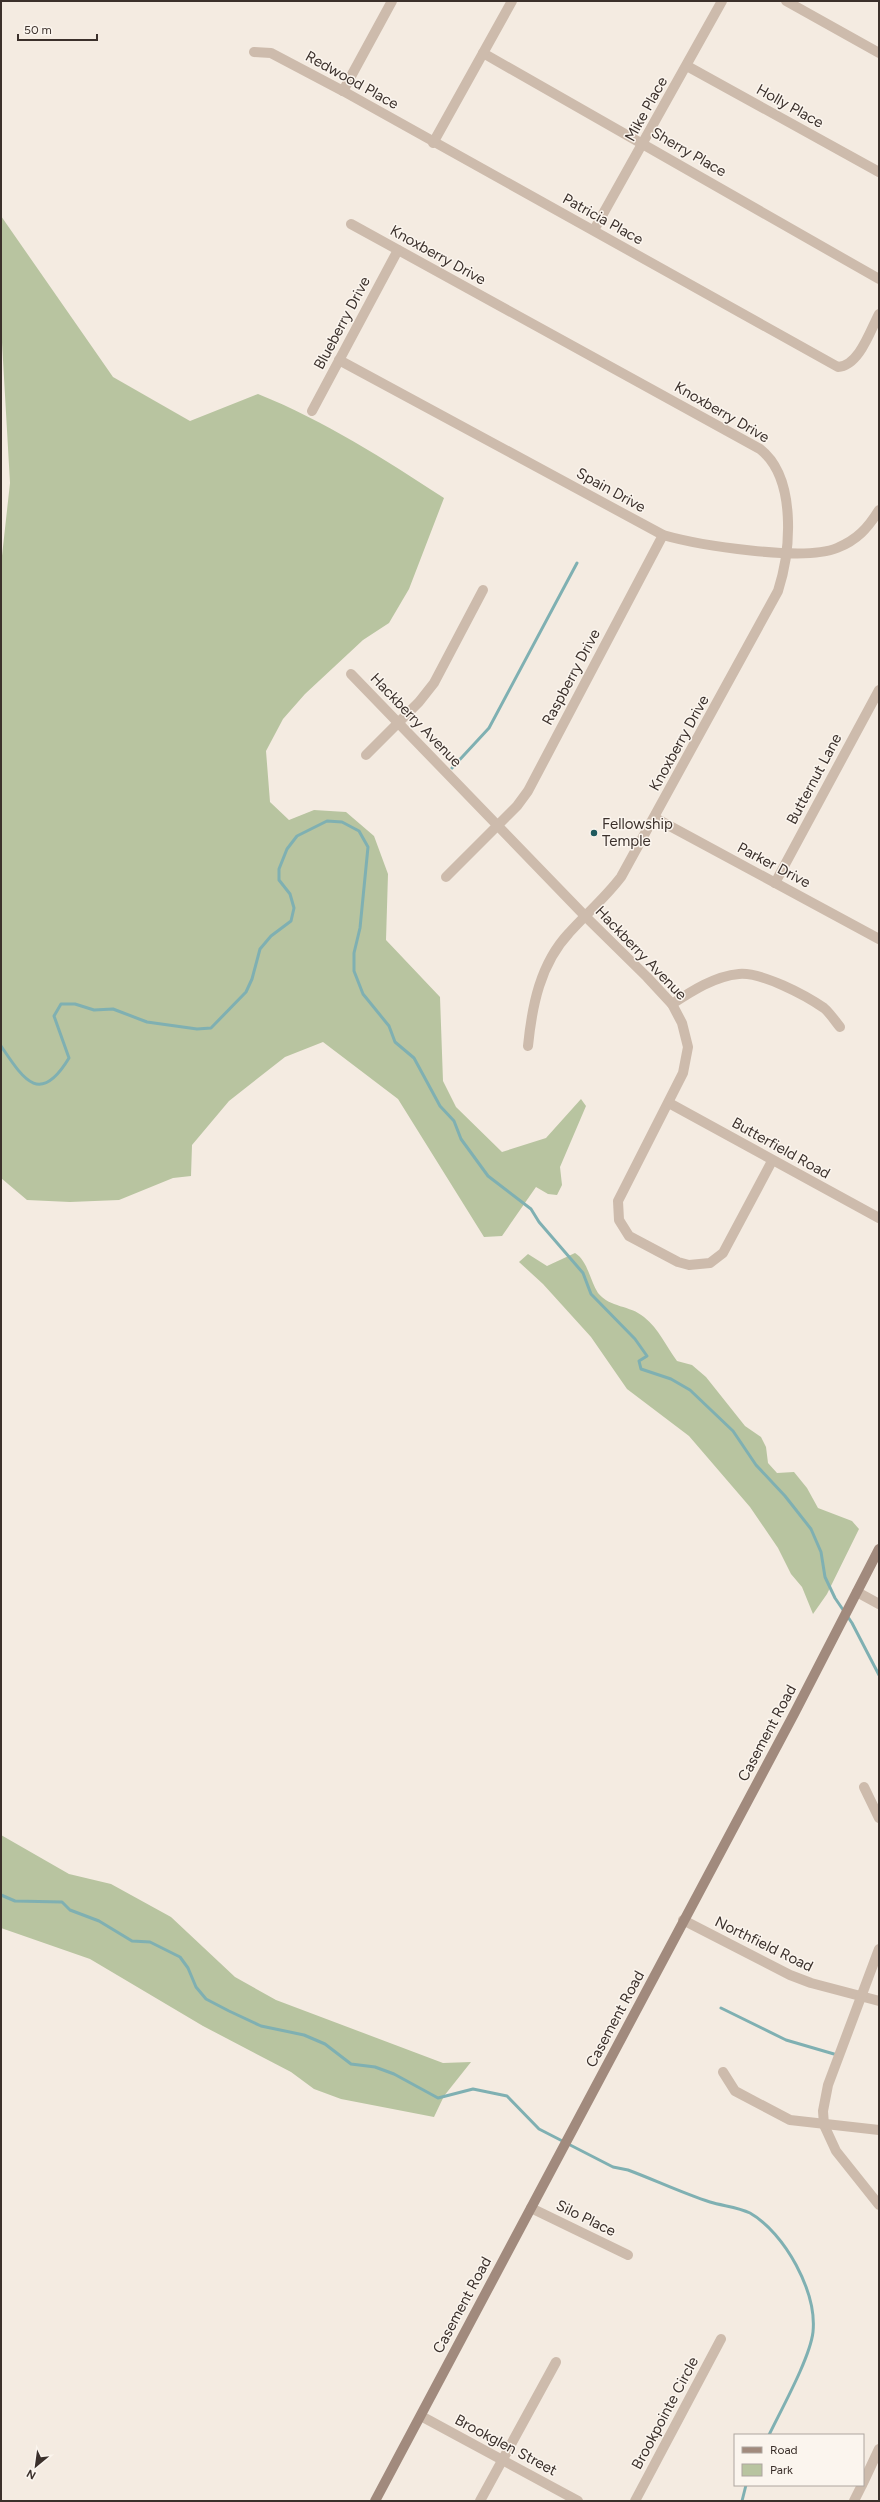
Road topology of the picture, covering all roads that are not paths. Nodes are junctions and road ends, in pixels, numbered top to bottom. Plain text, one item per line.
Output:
1 (392, 1) edge
2 (512, 1) edge
3 (722, 1) edge
4 (786, 1) edge
5 (254, 52) dead end
6 (483, 53) junction
7 (879, 53) edge
8 (687, 66) junction
9 (343, 91) junction
10 (433, 142) junction
11 (643, 144) junction
12 (879, 172) edge
13 (351, 224) dead end
14 (594, 230) junction
15 (398, 250) junction
16 (879, 279) edge
17 (879, 314) edge
18 (339, 360) junction
19 (312, 411) dead end
20 (879, 510) edge
21 (663, 536) junction
22 (786, 553) junction
23 (483, 590) dead end
24 (351, 674) dead end
25 (879, 690) edge
26 (399, 723) junction
27 (366, 755) dead end
28 (655, 818) junction
29 (498, 826) junction
30 (446, 877) dead end
31 (775, 883) junction
32 (586, 917) junction
33 (879, 939) edge
34 (672, 1004) junction
35 (840, 1027) dead end
36 (528, 1046) dead end
37 (669, 1103) junction
38 (772, 1161) junction
39 (879, 1218) edge
40 (879, 1549) edge
41 (857, 1592) junction
42 (879, 1604) edge
43 (864, 1787) dead end
44 (879, 1818) edge
45 (684, 1920) junction
46 (879, 1949) edge
47 (861, 1996) junction
48 (879, 2002) edge
49 (723, 2072) dead end
50 (824, 2125) junction
51 (879, 2130) edge
52 (879, 2206) edge
53 (531, 2208) junction
54 (628, 2256) dead end
55 (721, 2339) dead end
56 (556, 2362) dead end
57 (421, 2416) junction
58 (879, 2449) edge
59 (502, 2460) junction
60 (864, 2480) edge
61 (861, 2486) edge
62 (375, 2501) edge
63 (480, 2501) edge
64 (578, 2501) edge
65 (635, 2501) edge
66 (854, 2501) edge

1 - 9 street
2 - 6 street
3 - 8 street, Mike Place
4 - 7 street
5 - 9 street, Redwood Place
6 - 10 street
6 - 11 street, Sherry Place
8 - 11 street, Mike Place
8 - 12 street, Holly Place
9 - 10 street, Redwood Place
10 - 14 street, Patricia Place
11 - 14 street, Mike Place
11 - 16 street, Sherry Place
13 - 15 street, Knoxberry Drive
14 - 17 street, Patricia Place
15 - 18 street, Blueberry Drive
15 - 22 street, Knoxberry Drive
18 - 19 street, Blueberry Drive
18 - 21 street, Spain Drive
20 - 22 street, Spain Drive
21 - 22 street, Spain Drive
21 - 29 street, Raspberry Drive
22 - 28 street, Knoxberry Drive
23 - 26 street
24 - 26 street, Hackberry Avenue
25 - 31 street, Butternut Lane
26 - 27 street
26 - 29 street, Hackberry Avenue
28 - 31 street, Parker Drive
28 - 32 street, Knoxberry Drive
29 - 30 street, Raspberry Drive
29 - 32 street, Hackberry Avenue
31 - 33 street, Parker Drive
32 - 34 street, Hackberry Avenue
32 - 36 street, Knoxberry Drive
34 - 35 street
34 - 37 street, Hackberry Avenue
37 - 38 street, Butterfield Road
37 - 38 street, Hackberry Avenue
38 - 39 street, Butterfield Road
40 - 41 street, Casement Road
41 - 42 street
41 - 45 street, Casement Road
43 - 44 street
45 - 47 street, Northfield Road
45 - 53 street, Casement Road
46 - 47 street
47 - 48 street, Northfield Road
47 - 50 street
49 - 50 street
50 - 51 street
50 - 52 street
53 - 54 street, Silo Place
53 - 57 street, Casement Road
55 - 65 street, Brookpointe Circle
56 - 59 street
57 - 59 street, Brookglen Street
57 - 62 street, Casement Road
58 - 60 street
59 - 63 street
59 - 64 street, Brookglen Street
61 - 66 street

